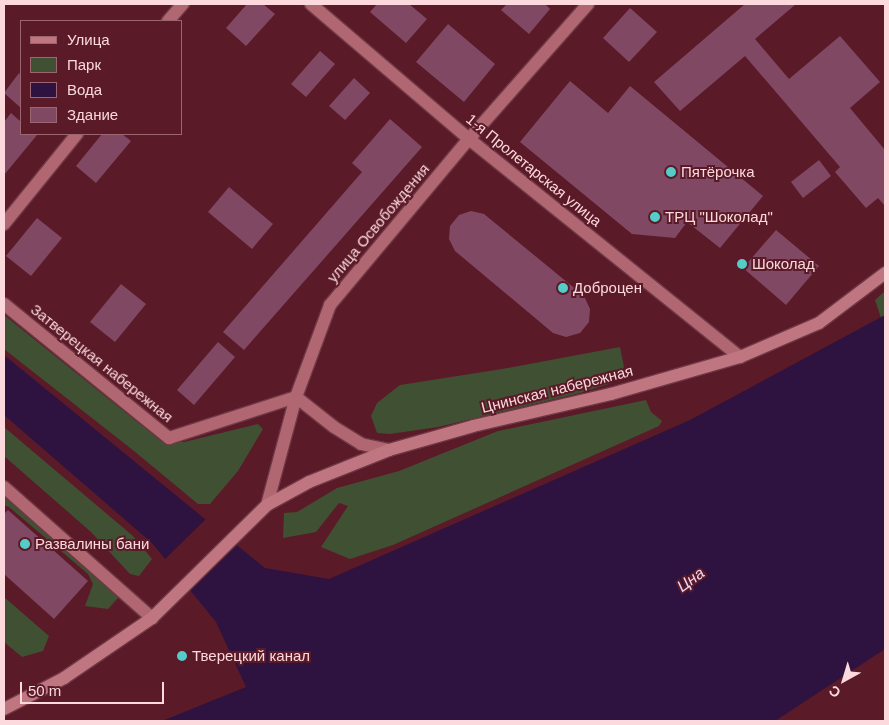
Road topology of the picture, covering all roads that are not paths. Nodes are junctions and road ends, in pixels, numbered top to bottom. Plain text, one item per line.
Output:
1 (183, 4) edge
2 (311, 4) edge
3 (588, 4) edge
4 (169, 20) edge
5 (76, 135) edge
6 (469, 139) junction
7 (4, 224) edge
8 (885, 273) edge
9 (4, 304) edge
10 (740, 357) junction
11 (296, 397) junction
12 (389, 450) junction
13 (4, 487) edge
14 (267, 504) junction
15 (152, 618) junction
16 (4, 709) edge

1 - 4 street
2 - 6 street, 1-я Пролетарская улица
3 - 6 street, улица Освобождения
5 - 7 street
6 - 10 street, 1-я Пролетарская улица
6 - 11 street, улица Освобождения
8 - 10 main road, Цнинская набережная
9 - 11 street, Затверецкая набережная
10 - 12 main road, Цнинская набережная
11 - 12 street
11 - 14 street, улица Освобождения
12 - 14 main road, Цнинская набережная
13 - 15 street
14 - 15 main road, Цнинская набережная
15 - 16 main road, Цнинская набережная

